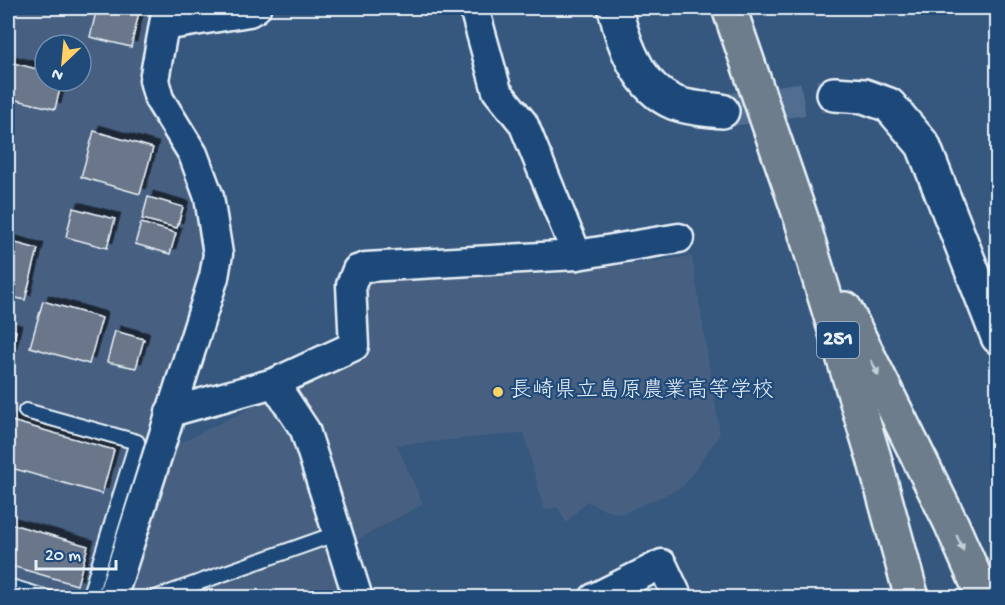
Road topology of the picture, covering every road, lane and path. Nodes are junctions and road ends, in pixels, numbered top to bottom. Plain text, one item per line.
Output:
1 (256, 8) edge
2 (474, 8) edge
3 (615, 8) edge
4 (729, 8) edge
5 (166, 17) edge
6 (834, 94) tunnel mouth
7 (722, 111) tunnel mouth
8 (802, 221) junction
9 (679, 238) dead end
10 (577, 255) junction
11 (998, 337) edge
12 (274, 382) junction
13 (26, 411) dead end
14 (170, 412) junction
15 (874, 458) junction
16 (338, 533) junction
17 (8, 586) edge
18 (48, 597) edge
19 (89, 597) edge
20 (112, 597) edge
21 (155, 597) edge
22 (358, 597) edge
23 (594, 597) edge
24 (678, 597) edge
25 (888, 597) edge
26 (912, 597) edge
27 (984, 597) edge

1 - 5 street
2 - 10 street
3 - 7 street
4 - 8 highway, 251
5 - 14 street
6 - 11 street
8 - 15 highway, 251
8 -> 27 highway
9 - 10 street
10 - 12 street
12 - 14 street
12 - 16 street
13 - 19 lane
14 - 20 street
15 - 25 highway
15 - 26 highway, 251
16 - 21 lane
16 - 22 street
17 - 18 lane
23 - 24 street

